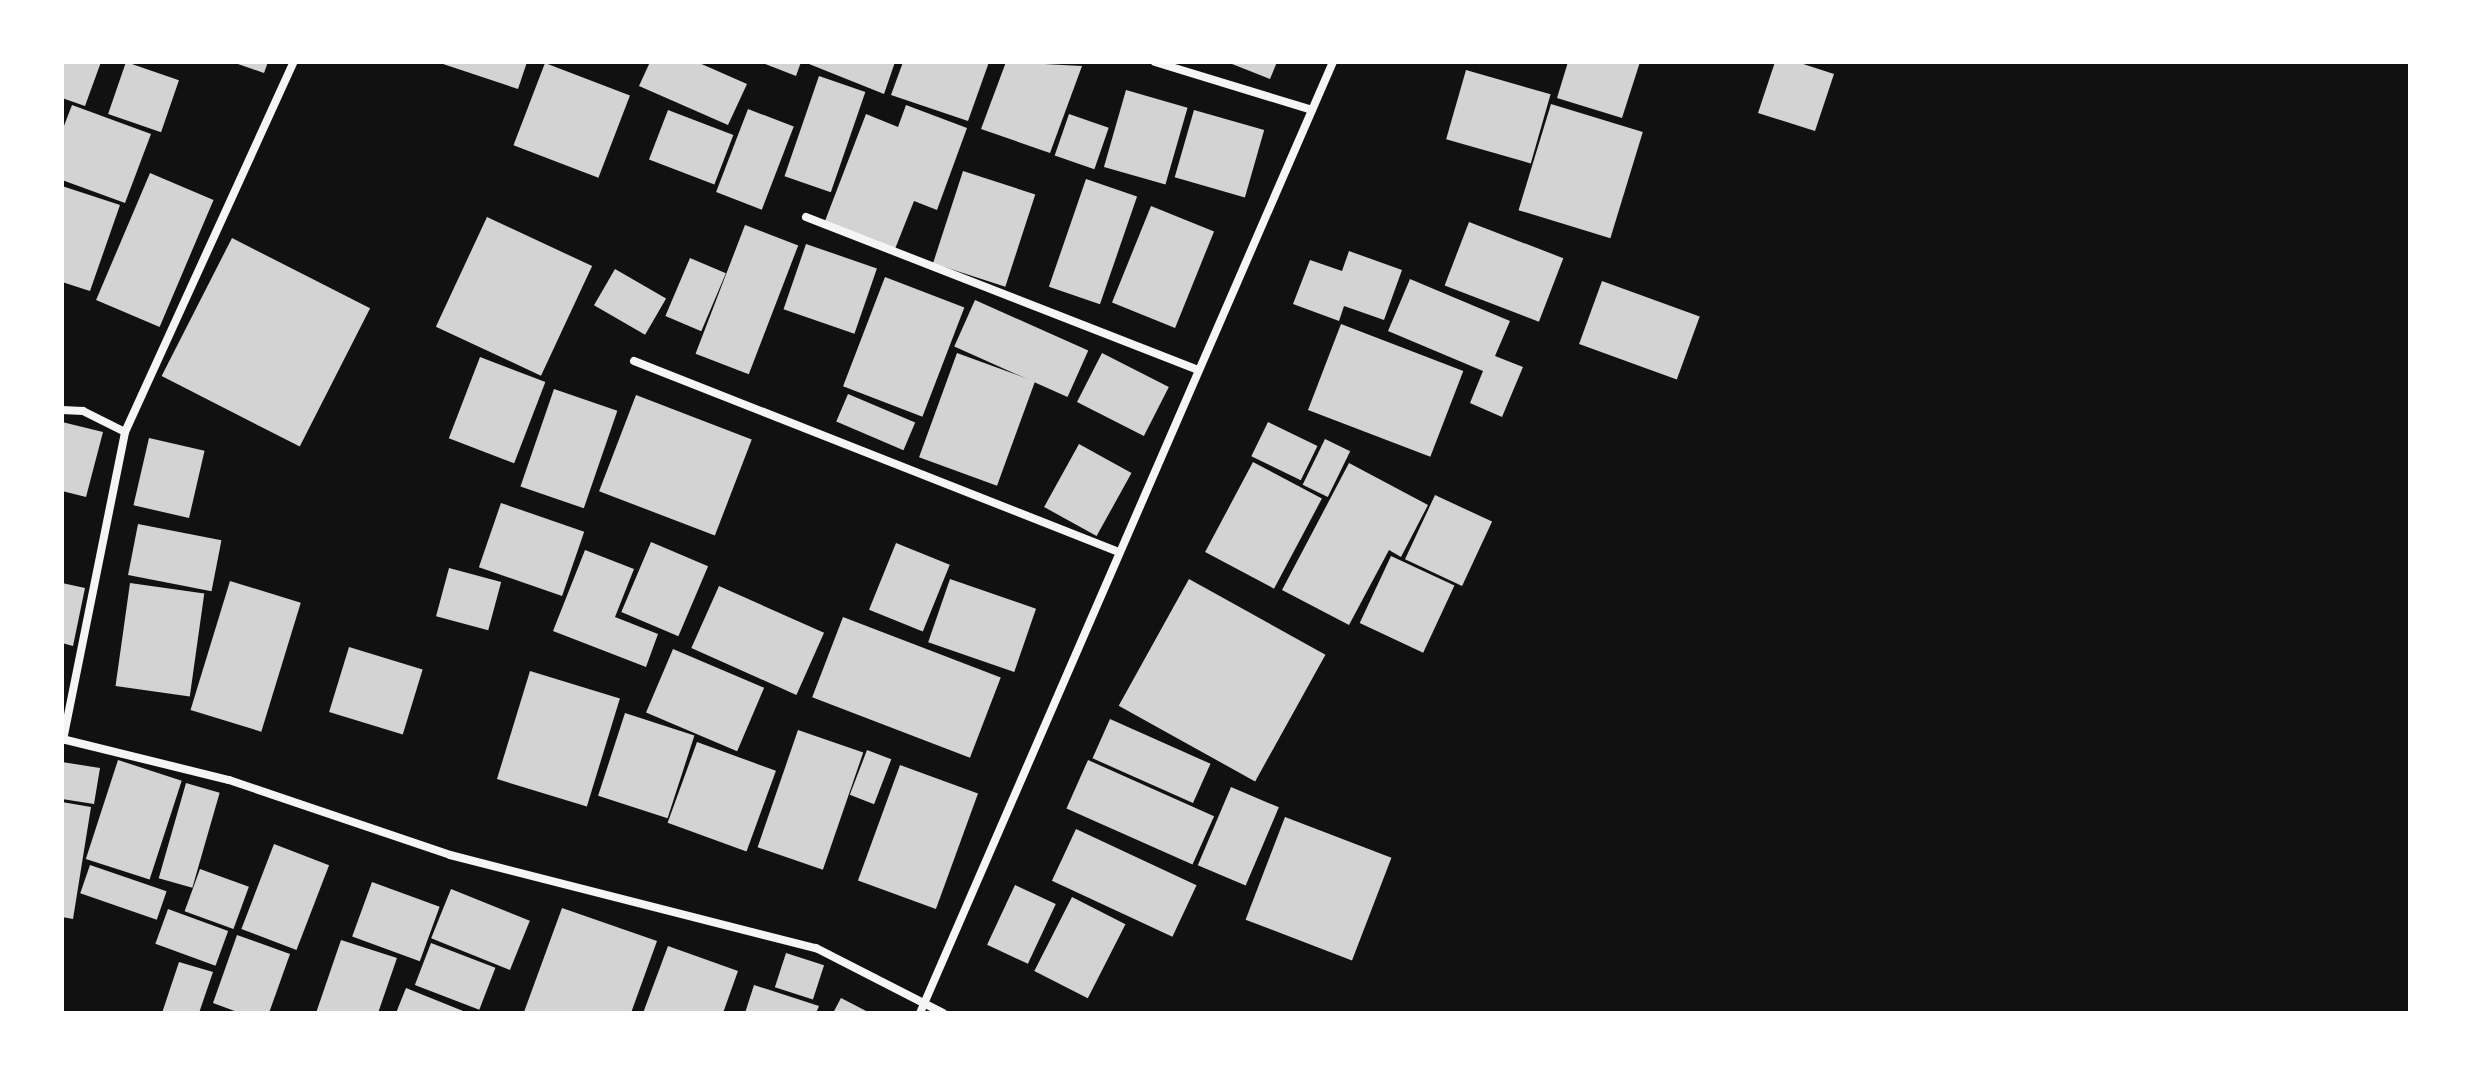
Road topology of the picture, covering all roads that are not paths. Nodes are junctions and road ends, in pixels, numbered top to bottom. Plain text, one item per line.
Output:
1 (294, 62) edge
2 (1155, 62) edge
3 (1333, 62) edge
4 (1312, 110) junction
5 (806, 217) dead end
6 (634, 361) dead end
7 (1198, 370) junction
8 (62, 410) edge
9 (125, 432) junction
10 (1119, 552) junction
11 (63, 740) edge
12 (925, 1001) junction
13 (920, 1013) edge
14 (943, 1013) edge

1 - 9 street
2 - 4 street
3 - 4 street
4 - 7 street
5 - 7 street
6 - 10 street
7 - 10 street
8 - 9 street
9 - 11 street
10 - 12 street
11 - 12 street
12 - 13 street
12 - 14 street

